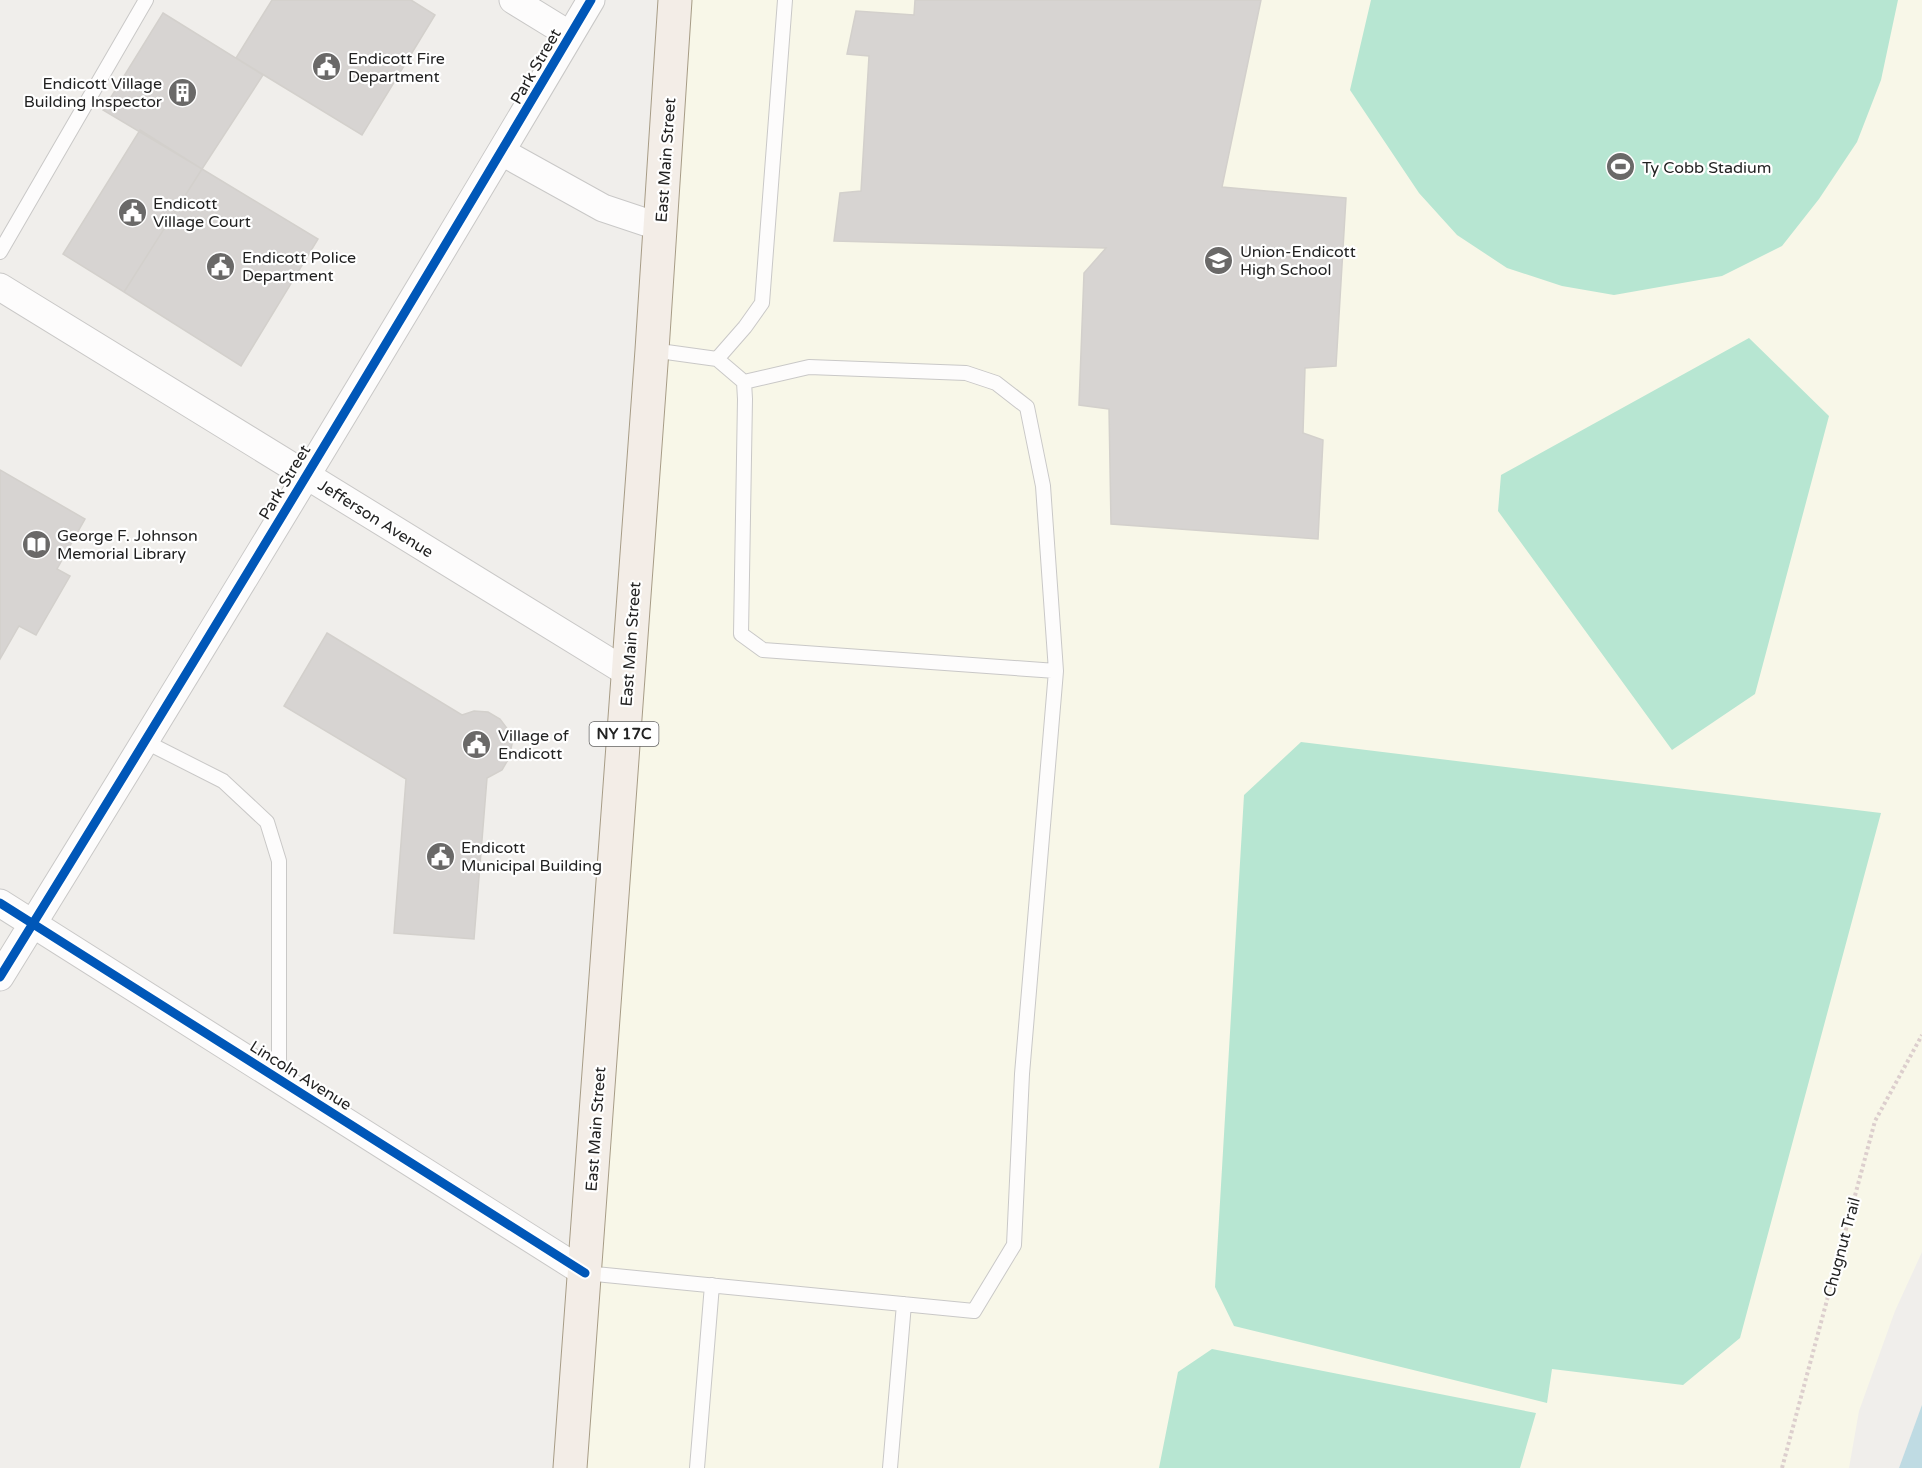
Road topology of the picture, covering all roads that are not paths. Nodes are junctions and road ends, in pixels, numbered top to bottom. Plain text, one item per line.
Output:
1 (146, 0) edge
2 (513, 0) edge
3 (591, 0) edge
4 (675, 0) edge
5 (785, 0) edge
6 (570, 35) junction
7 (502, 152) junction
8 (660, 227) junction
9 (0, 252) edge
10 (0, 287) edge
11 (652, 350) junction
12 (717, 359) junction
13 (744, 382) junction
14 (306, 475) junction
15 (1056, 671) junction
16 (628, 673) junction
17 (144, 741) junction
18 (0, 903) edge
19 (33, 924) junction
20 (0, 977) edge
21 (279, 1079) junction
22 (585, 1272) junction
23 (712, 1285) junction
24 (904, 1304) junction
25 (570, 1468) edge
26 (697, 1468) edge
27 (890, 1468) edge

1 - 9 lane
2 - 6 street
3 - 6 street, Park Street
4 - 8 main road, East Main Street / NY 17C
5 - 12 lane
6 - 7 street, Park Street
7 - 8 street
7 - 14 street, Park Street
8 - 11 main road, East Main Street / NY 17C
10 - 14 street, Jefferson Avenue
11 - 12 lane
11 - 16 main road, East Main Street / NY 17C
12 - 13 lane
13 - 15 lane
13 - 15 lane
14 - 16 street, Jefferson Avenue
14 - 17 street, Park Street
15 - 24 lane
16 - 22 main road, East Main Street / NY 17C
17 - 19 street, Park Street
17 - 21 lane
18 - 19 street, Lincoln Avenue
19 - 20 street, Park Street
19 - 21 street, Lincoln Avenue
21 - 22 street, Lincoln Avenue
22 - 23 lane
22 - 25 main road, East Main Street / NY 17C
23 - 24 lane
23 - 26 lane
24 - 27 lane

